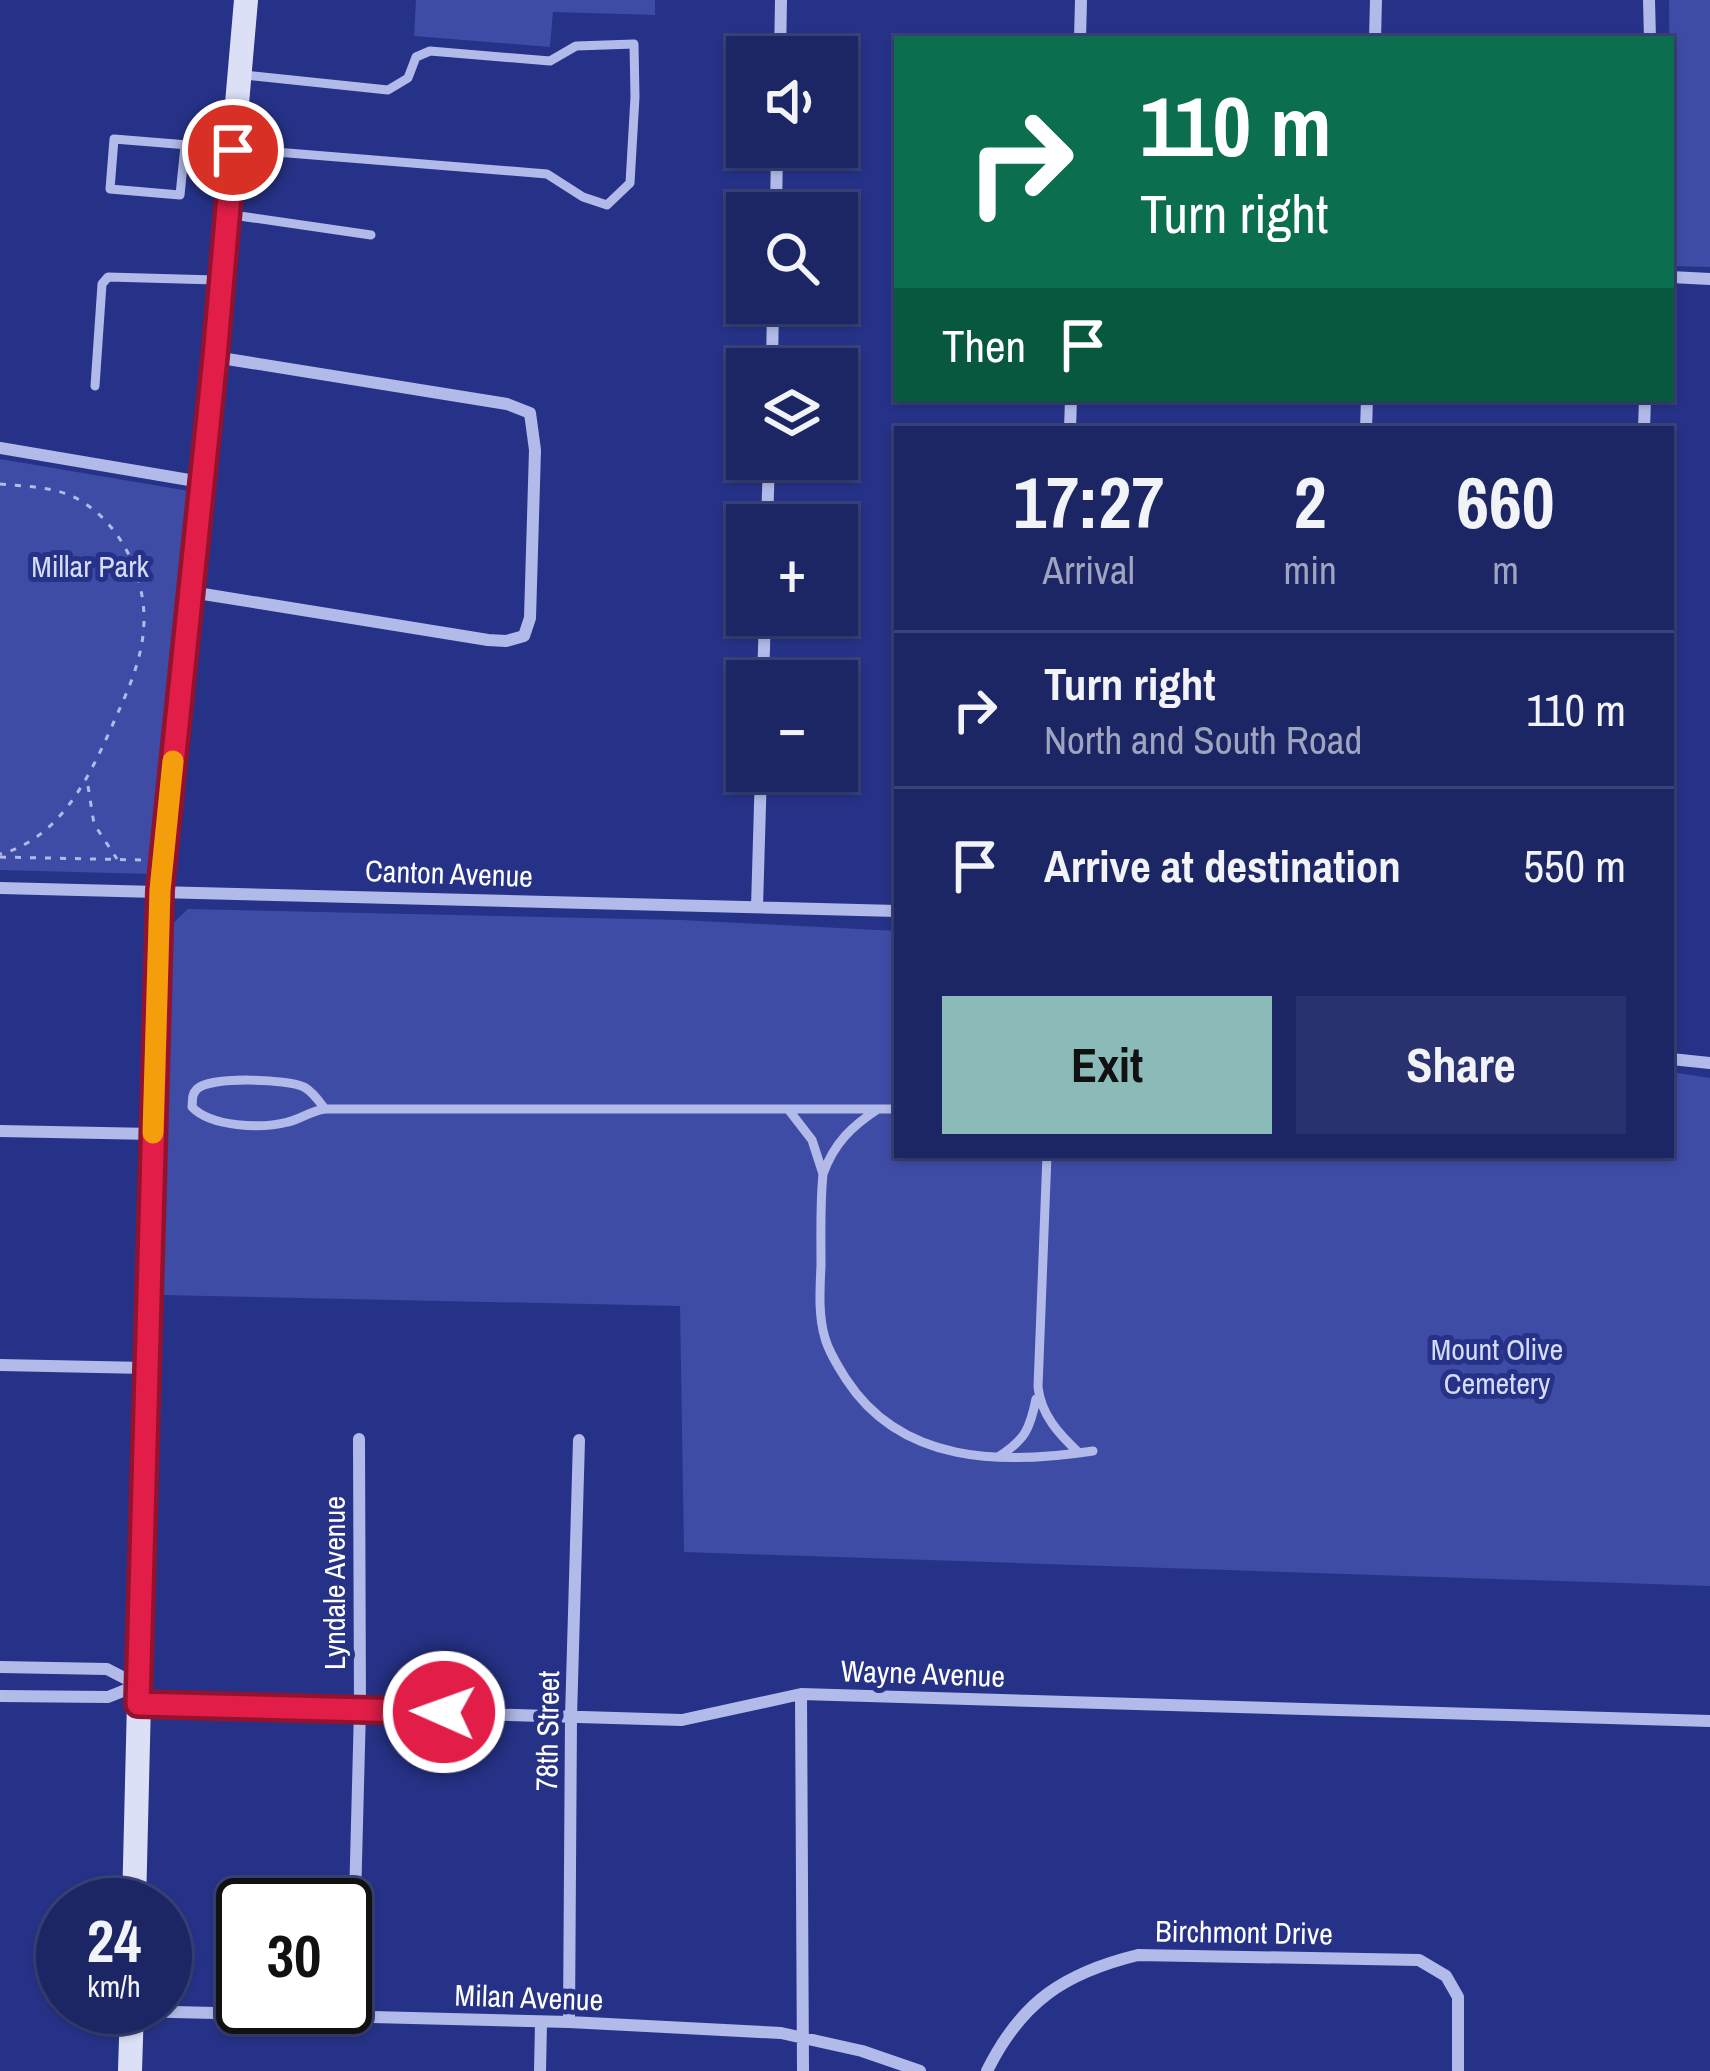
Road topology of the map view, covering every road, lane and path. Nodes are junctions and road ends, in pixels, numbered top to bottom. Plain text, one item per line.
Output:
1 (246, 0) edge
2 (781, 0) edge
3 (1081, 0) edge
4 (1376, 0) edge
5 (1650, 0) edge
6 (780, 36) edge
7 (1080, 36) edge
8 (1375, 36) edge
9 (1650, 36) edge
10 (239, 74) junction
11 (184, 146) junction
12 (233, 150) junction
13 (227, 214) junction
14 (371, 235) dead end
15 (1674, 277) edge
16 (222, 280) junction
17 (1710, 280) edge
18 (215, 357) junction
19 (95, 386) dead end
20 (0, 448) edge
21 (201, 482) junction
22 (0, 484) edge
23 (190, 592) junction
24 (87, 781) junction
25 (760, 792) edge
26 (0, 856) edge
27 (118, 860) junction
28 (141, 860) dead end
29 (0, 888) edge
30 (160, 890) junction
31 (757, 907) junction
32 (894, 911) edge
33 (1674, 1059) edge
34 (1710, 1063) edge
35 (325, 1108) junction
36 (788, 1109) junction
37 (878, 1109) junction
38 (894, 1109) edge
39 (0, 1131) edge
40 (153, 1134) junction
41 (1047, 1158) edge
42 (824, 1174) junction
43 (0, 1365) edge
44 (146, 1368) junction
45 (1038, 1388) junction
46 (359, 1439) dead end
47 (579, 1440) dead end
48 (1094, 1451) dead end
49 (1079, 1453) junction
50 (998, 1457) junction
51 (0, 1667) edge
52 (138, 1694) junction
53 (801, 1694) junction
54 (0, 1696) edge
55 (359, 1709) junction
56 (571, 1717) junction
57 (1710, 1721) edge
58 (135, 1878) edge
59 (355, 1878) edge
60 (372, 2016) edge
61 (569, 2022) junction
62 (541, 2023) junction
63 (131, 2034) edge
64 (803, 2040) junction
65 (130, 2071) edge
66 (540, 2071) edge
67 (803, 2071) edge
68 (920, 2071) edge
69 (987, 2071) edge
70 (1458, 2071) edge

1 - 10 street
2 - 6 street
3 - 7 street
4 - 8 street
5 - 9 street
10 - 12 street
10 - 12 lane
11 - 11 lane
11 - 12 lane
12 - 13 street
13 - 14 lane
13 - 16 street
15 - 17 street
16 - 18 street
16 - 19 lane
18 - 21 street
18 - 23 street
20 - 21 street
21 - 23 street
22 - 24 path
23 - 30 street
24 - 26 path
24 - 27 path
25 - 31 street
26 - 27 path
27 - 28 path
29 - 30 street, Canton Avenue
30 - 31 street, Canton Avenue
30 - 40 street
31 - 32 street, Canton Avenue
33 - 34 street
35 - 35 lane
35 - 36 lane
36 - 37 lane
36 - 42 lane
37 - 38 lane
37 - 42 lane
39 - 40 street
40 - 44 street
41 - 45 lane
42 - 50 lane
43 - 44 street
44 - 52 street
45 - 49 lane
45 - 50 lane
46 - 55 street, Lyndale Avenue
47 - 56 street, 78th Street
48 - 49 lane
49 - 50 lane
51 - 52 street, Wayne Avenue
52 - 54 street, Wayne Avenue
52 - 55 street, Wayne Avenue
52 - 58 street
53 - 56 street, Wayne Avenue
53 - 57 street, Wayne Avenue
53 - 64 street
55 - 56 street, Wayne Avenue
55 - 59 street, Lyndale Avenue
56 - 61 street, 78th Street
60 - 62 street, Milan Avenue
61 - 62 street, Milan Avenue
61 - 64 street, Milan Avenue
62 - 66 street
63 - 65 street
64 - 67 street
64 - 68 street, Milan Avenue
69 - 70 street, Birchmont Drive

